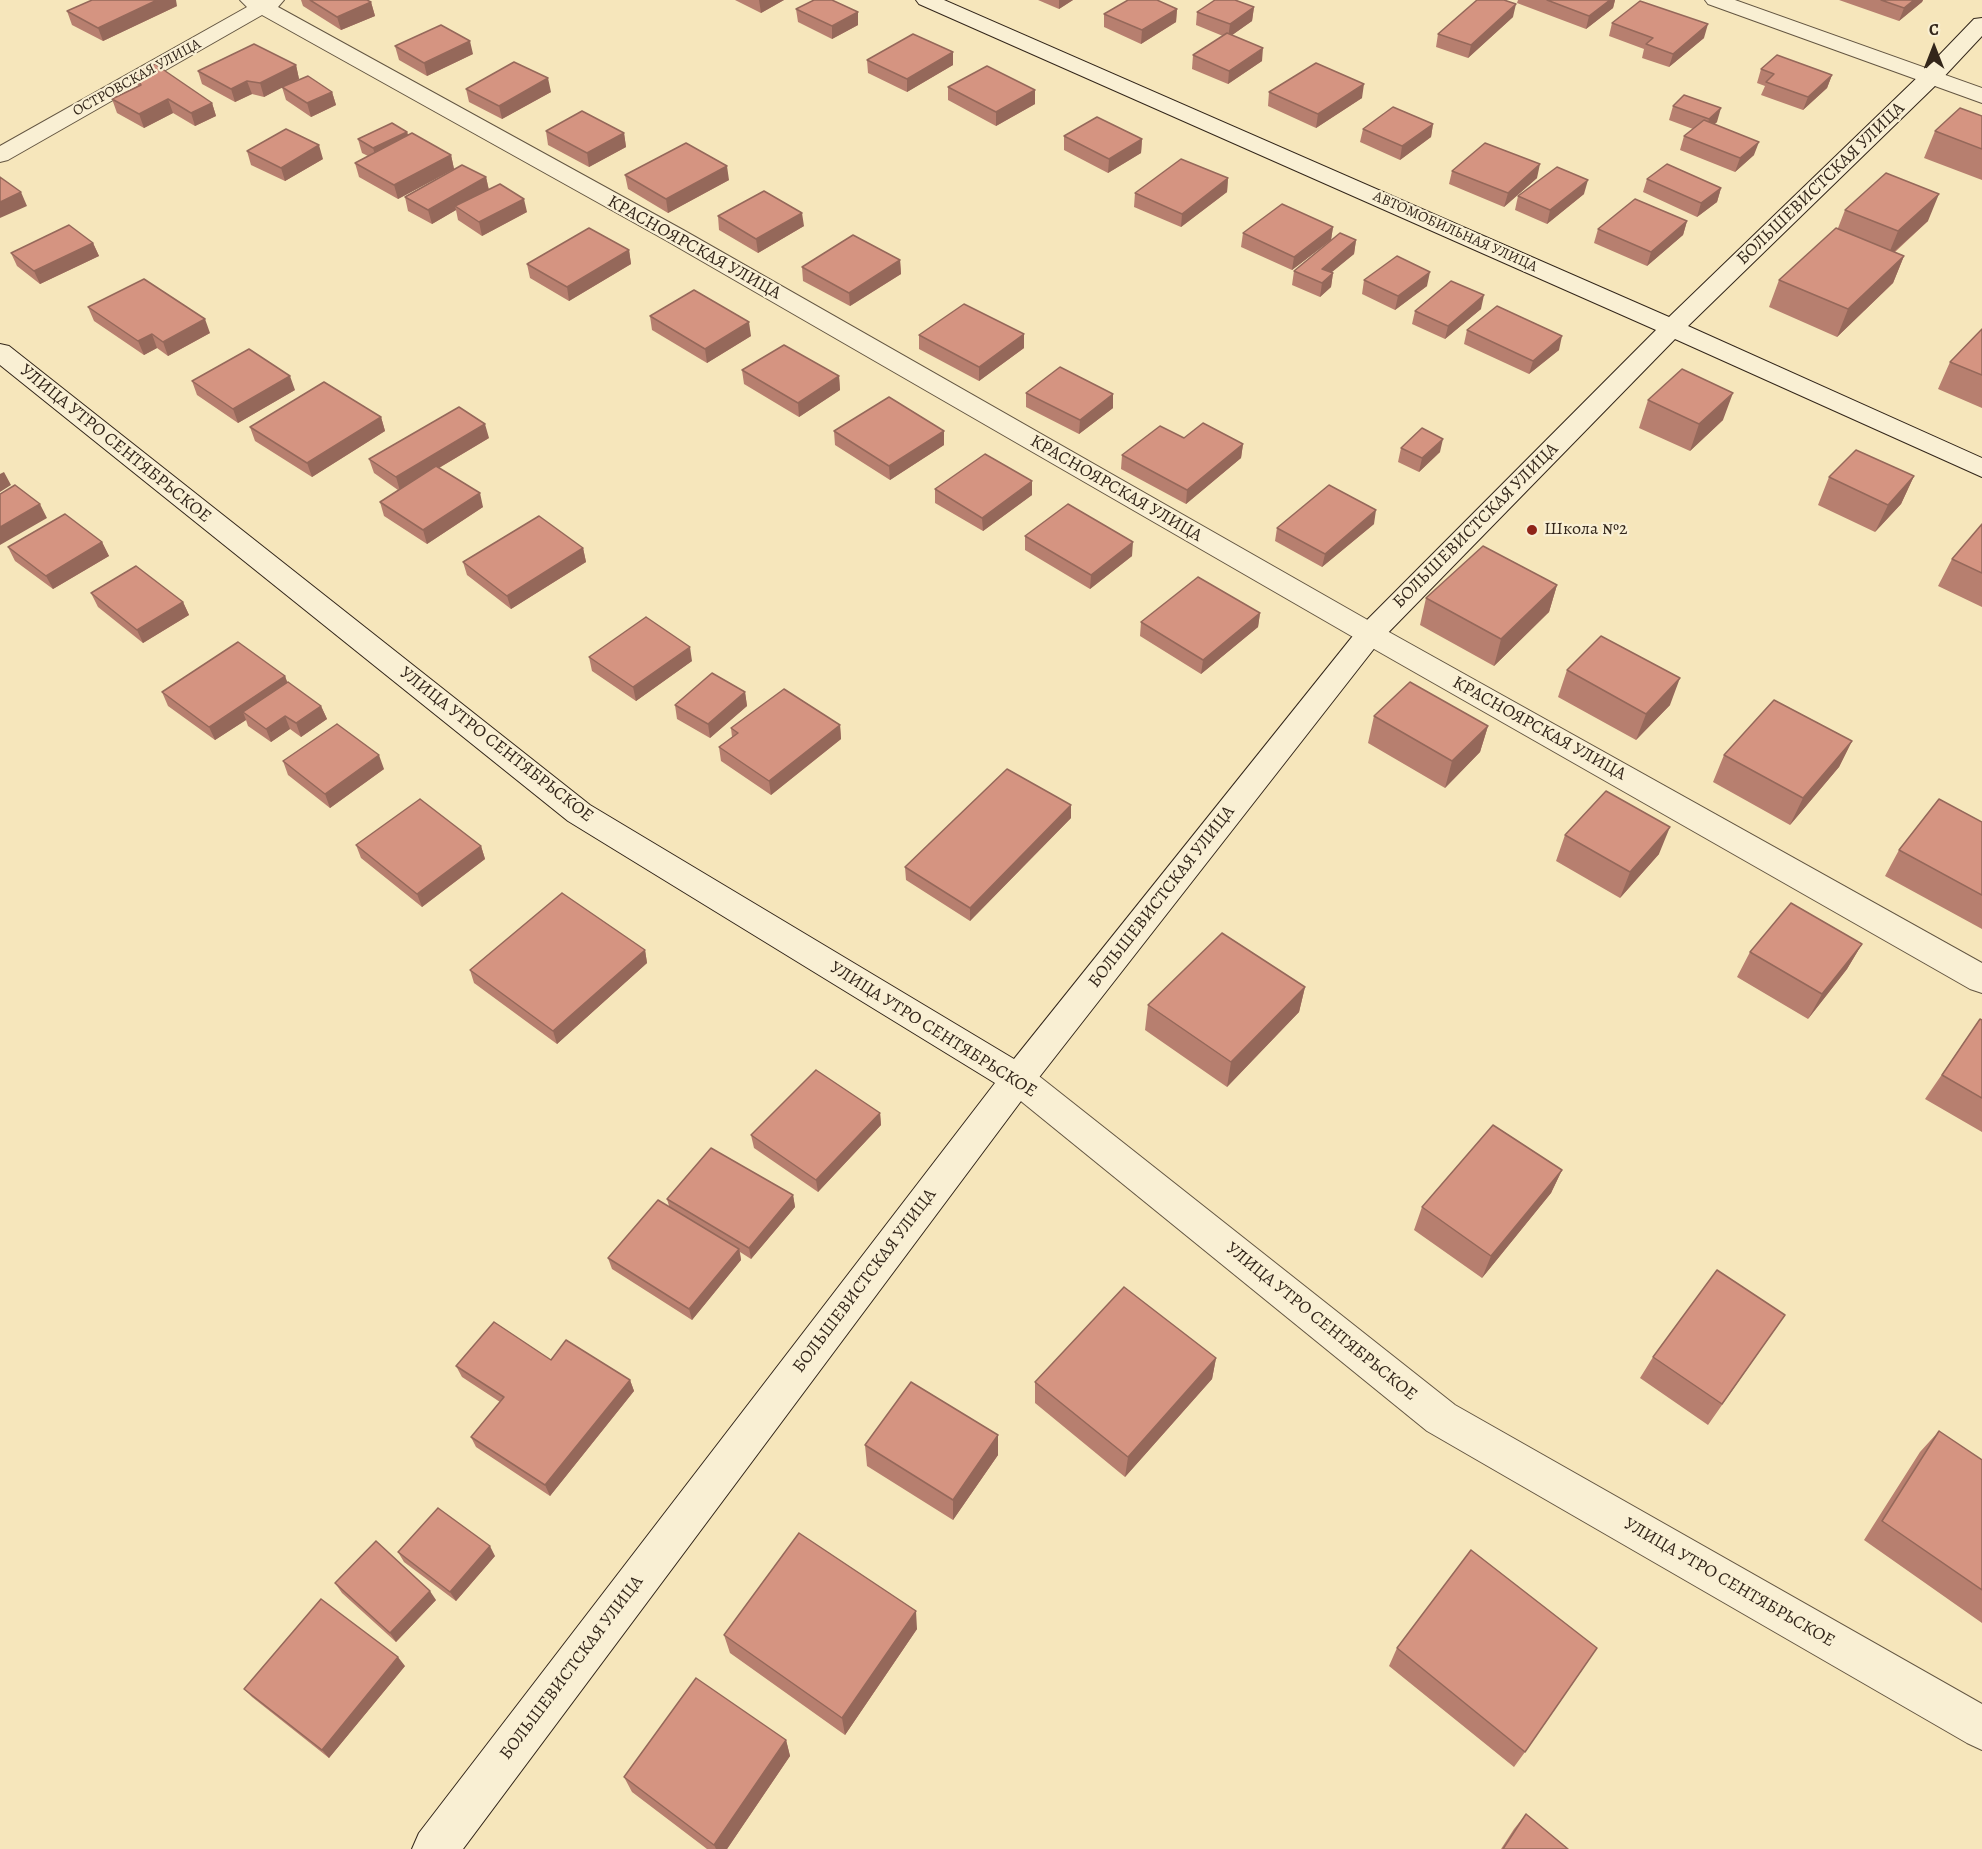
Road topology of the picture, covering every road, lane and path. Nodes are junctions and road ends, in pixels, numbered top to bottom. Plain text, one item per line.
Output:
1 (926, 0) edge
2 (1715, 0) edge
3 (262, 2) edge
4 (1982, 24) edge
5 (1931, 77) junction
6 (1982, 96) edge
7 (0, 155) edge
8 (1672, 327) junction
9 (0, 352) edge
10 (1982, 468) edge
11 (1370, 634) junction
12 (1982, 979) edge
13 (1018, 1079) junction
14 (1982, 1728) edge
15 (435, 1849) edge

1 - 8 street, АВТОМОБИЛЬНАЯ УЛИЦА
2 - 5 street
3 - 7 street, ОСТРОВСКАЯ УЛИЦА
3 - 11 street, КРАСНОЯРСКАЯ УЛИЦА
4 - 5 street, БОЛЬШЕВИСТСКАЯ УЛИЦА
5 - 6 street
5 - 8 street, БОЛЬШЕВИСТСКАЯ УЛИЦА
8 - 10 street, АВТОМОБИЛЬНАЯ УЛИЦА
8 - 11 street, БОЛЬШЕВИСТСКАЯ УЛИЦА
9 - 13 street, УЛИЦА УТРО СЕНТЯБРЬСКОЕ
11 - 12 street, КРАСНОЯРСКАЯ УЛИЦА
11 - 13 street, БОЛЬШЕВИСТСКАЯ УЛИЦА
13 - 14 street, УЛИЦА УТРО СЕНТЯБРЬСКОЕ
13 - 15 street, БОЛЬШЕВИСТСКАЯ УЛИЦА

